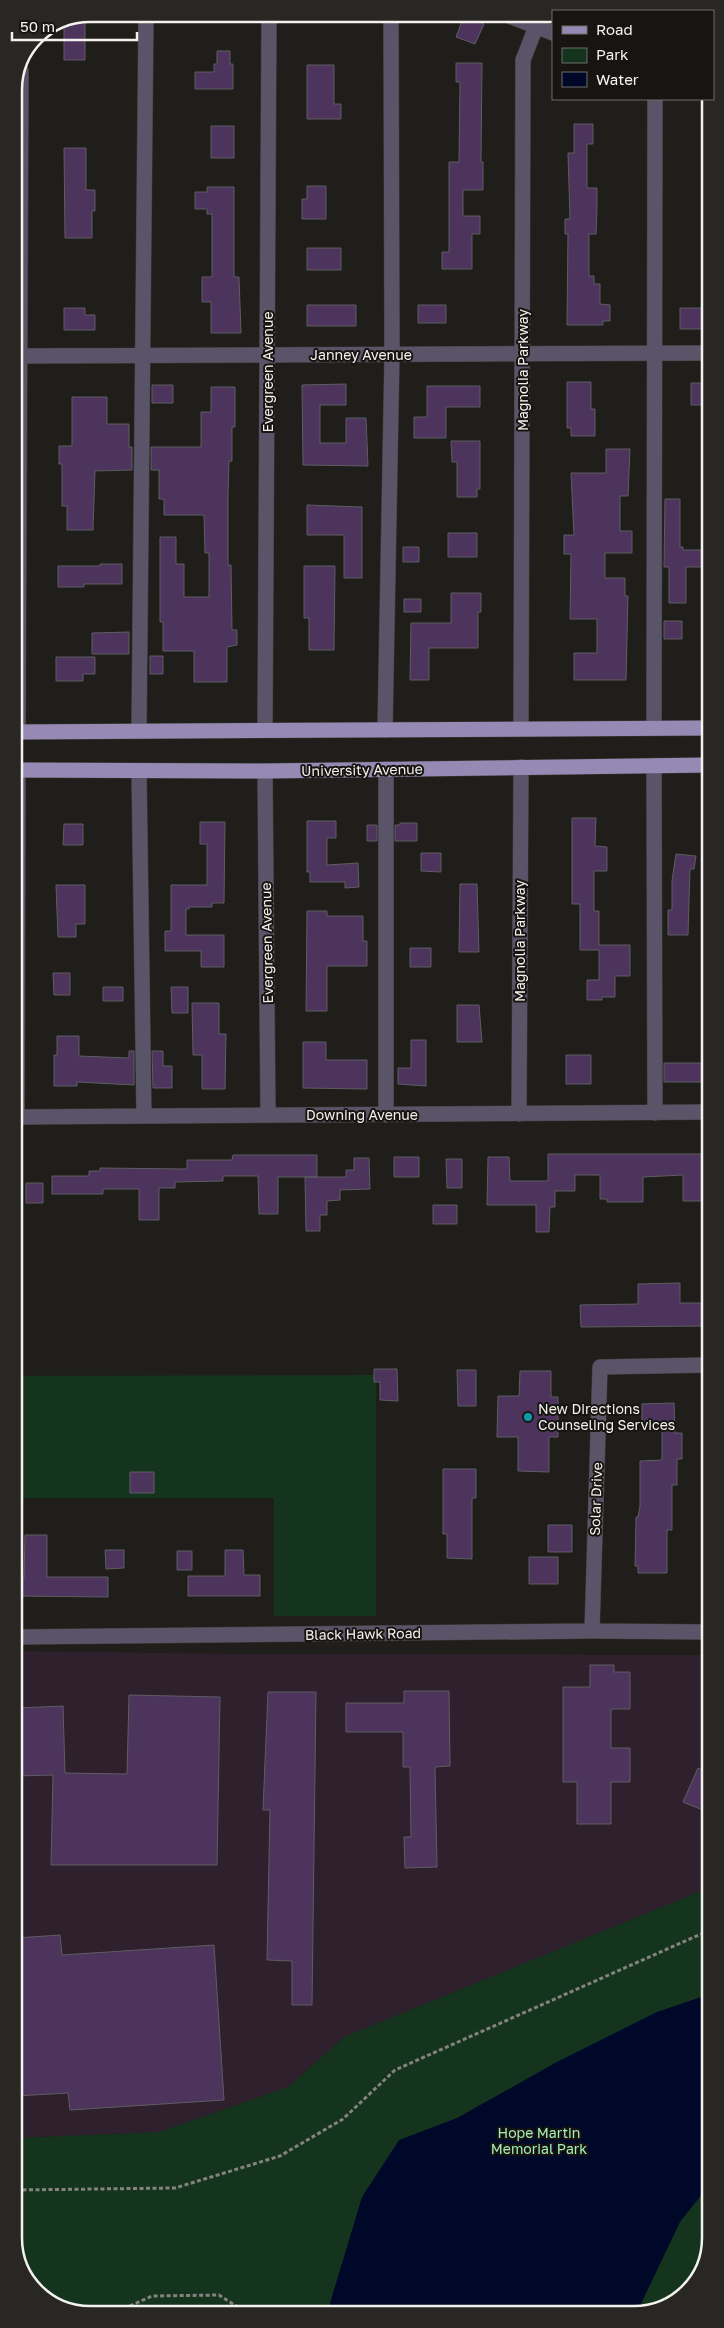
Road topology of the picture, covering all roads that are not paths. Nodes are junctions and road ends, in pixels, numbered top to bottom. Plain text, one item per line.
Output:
1 (146, 22) edge
2 (269, 22) edge
3 (391, 23) edge
4 (537, 23) edge
5 (541, 23) edge
6 (552, 32) edge
7 (655, 100) edge
8 (702, 353) edge
9 (523, 354) junction
10 (654, 354) junction
11 (268, 355) junction
12 (392, 355) junction
13 (22, 356) edge
14 (142, 356) junction
15 (654, 728) junction
16 (702, 728) edge
17 (521, 729) junction
18 (265, 730) junction
19 (385, 730) junction
20 (139, 731) junction
21 (22, 732) edge
22 (702, 765) edge
23 (654, 766) junction
24 (521, 768) junction
25 (386, 769) junction
26 (22, 770) edge
27 (140, 770) junction
28 (265, 771) junction
29 (702, 1112) edge
30 (655, 1113) junction
31 (519, 1114) junction
32 (268, 1115) junction
33 (386, 1115) junction
34 (144, 1116) junction
35 (22, 1117) edge
36 (702, 1365) edge
37 (592, 1631) junction
38 (702, 1632) edge
39 (22, 1637) edge

1 - 14 street
2 - 11 street, Evergreen Avenue
3 - 12 street
4 - 9 street, Magnolia Parkway
5 - 6 street
7 - 10 street
8 - 10 street, Janney Avenue
9 - 10 street, Janney Avenue
9 - 12 street, Janney Avenue
9 - 17 street, Magnolia Parkway
10 - 15 street
11 - 12 street, Janney Avenue
11 - 14 street, Janney Avenue
11 - 18 street, Evergreen Avenue
12 - 19 street
13 - 14 street, Janney Avenue
14 - 20 street
15 - 16 main road
15 - 17 main road
17 - 19 main road
18 - 19 main road
18 - 20 main road
20 - 21 main road
22 - 23 main road, University Avenue
23 - 24 main road, University Avenue
23 - 30 street
24 - 25 main road, University Avenue
24 - 31 street, Magnolia Parkway
25 - 28 main road, University Avenue
25 - 33 street
26 - 27 main road, University Avenue
27 - 28 main road, University Avenue
27 - 34 street
28 - 32 street, Evergreen Avenue
29 - 30 street, Downing Avenue
30 - 31 street, Downing Avenue
31 - 33 street, Downing Avenue
32 - 33 street, Downing Avenue
32 - 34 street, Downing Avenue
34 - 35 street, Downing Avenue
36 - 37 street, Solar Drive
37 - 38 street, Black Hawk Road
37 - 39 street, Black Hawk Road

